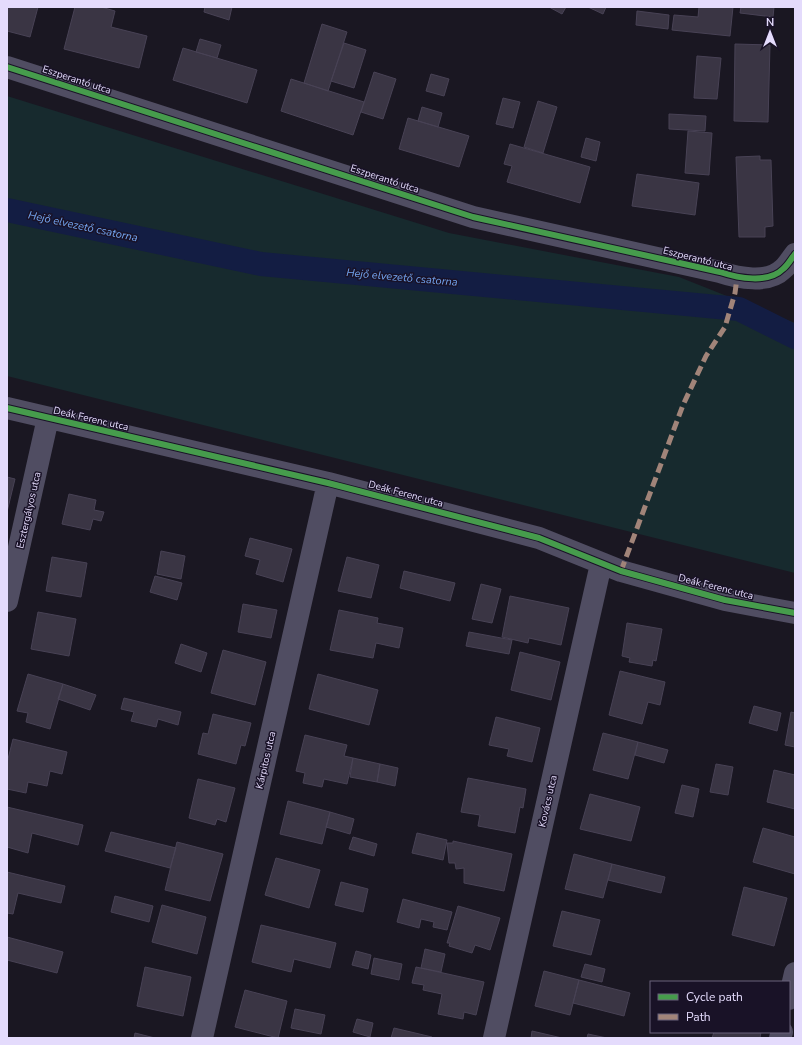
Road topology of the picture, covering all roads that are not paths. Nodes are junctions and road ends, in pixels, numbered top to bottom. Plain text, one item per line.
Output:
1 (7, 67) edge
2 (795, 254) edge
3 (7, 408) edge
4 (48, 418) junction
5 (328, 483) junction
6 (601, 564) junction
7 (7, 601) edge
8 (795, 613) edge
9 (795, 972) edge
10 (790, 994) edge
11 (202, 1038) edge
12 (494, 1038) edge

1 - 2 street, Eszperantó utca
3 - 4 street, Deák Ferenc utca
4 - 5 street, Deák Ferenc utca
4 - 7 street, Esztergályos utca
5 - 6 street, Deák Ferenc utca
5 - 11 street, Kárpitos utca
6 - 8 street, Deák Ferenc utca
6 - 12 street, Kovács utca
9 - 10 street

